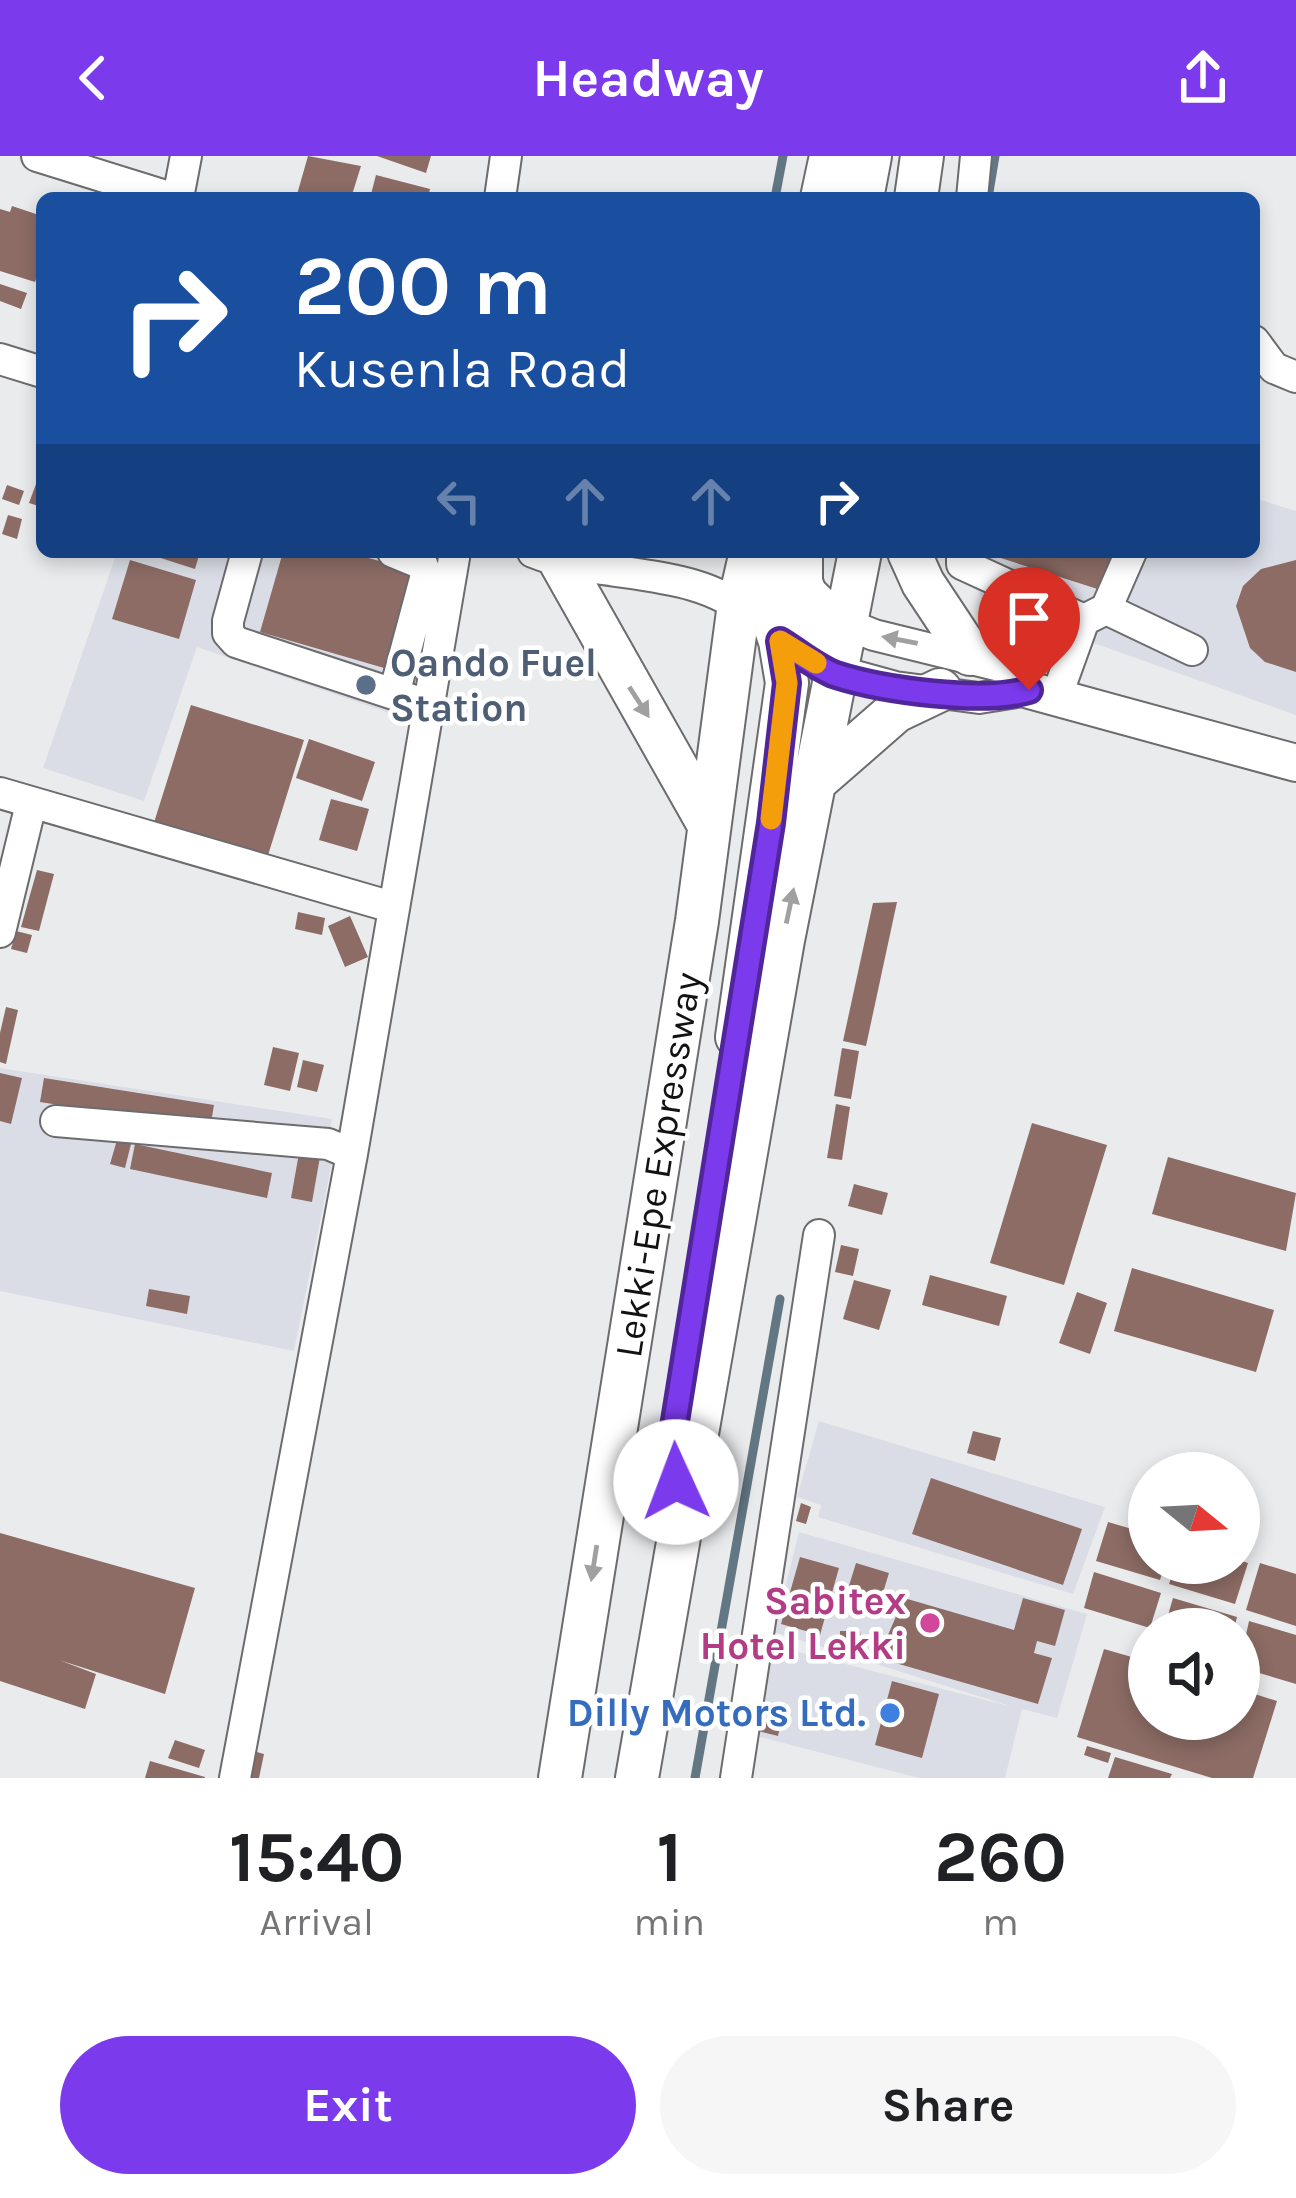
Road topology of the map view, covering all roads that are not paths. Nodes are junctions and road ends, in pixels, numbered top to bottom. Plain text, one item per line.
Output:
1 (37, 156) edge
2 (186, 156) edge
3 (506, 156) edge
4 (831, 156) edge
5 (870, 156) edge
6 (922, 156) edge
7 (976, 156) edge
8 (155, 192) edge
9 (177, 192) edge
10 (501, 192) edge
11 (823, 192) edge
12 (863, 192) edge
13 (917, 192) edge
14 (973, 192) edge
15 (1260, 349) edge
16 (0, 358) edge
17 (36, 370) edge
18 (1296, 377) edge
19 (246, 558) edge
20 (408, 558) edge
21 (454, 558) edge
22 (547, 558) edge
23 (747, 558) edge
24 (750, 558) edge
25 (767, 558) edge
26 (859, 558) edge
27 (912, 558) edge
28 (962, 558) edge
29 (1128, 558) edge
30 (801, 567) edge
31 (739, 604) junction
32 (1095, 614) junction
33 (844, 622) junction
34 (780, 641) junction
35 (1192, 650) dead end
36 (970, 654) junction
37 (832, 674) junction
38 (940, 690) junction
39 (1043, 693) junction
40 (394, 694) junction
41 (428, 705) junction
42 (1296, 763) edge
43 (818, 779) junction
44 (0, 793) edge
45 (31, 804) junction
46 (709, 825) junction
47 (392, 907) junction
48 (0, 932) edge
49 (56, 1121) dead end
50 (352, 1154) junction
51 (819, 1235) dead end
52 (682, 1518) junction
53 (235, 1778) edge
54 (560, 1778) edge
55 (637, 1778) edge
56 (736, 1778) edge

1 - 8 street
2 - 9 street
3 - 10 street
4 - 11 highway
5 - 12 highway
6 - 13 highway
7 - 14 street
15 - 18 street
16 - 17 street
19 - 40 street
20 - 40 street
21 - 41 street
22 - 31 street
22 -> 46 highway
23 - 31 highway, Lekki-Epe Expressway
24 - 34 highway
25 - 30 street
26 - 33 highway, Lekki-Epe Expressway
27 - 36 highway
28 - 32 street
29 - 32 street
30 - 33 street
30 - 37 highway
31 - 34 street
31 - 46 highway, Lekki-Epe Expressway
32 - 35 street
32 - 39 street
36 -> 33 street
33 - 37 highway, Lekki-Epe Expressway
34 - 37 street
34 - 52 highway
36 - 39 street
37 - 38 street
37 - 43 highway, Lekki-Epe Expressway
38 - 39 street
38 - 43 highway
39 - 42 main road
40 - 41 street
41 - 47 street
52 -> 43 highway, Lekki-Epe Expressway
44 - 45 street
45 - 47 street
45 - 48 street
46 -> 54 highway, Lekki-Epe Expressway
47 - 50 street
49 - 50 street
50 - 53 street
51 - 56 street
52 - 55 highway, Lekki-Epe Expressway

